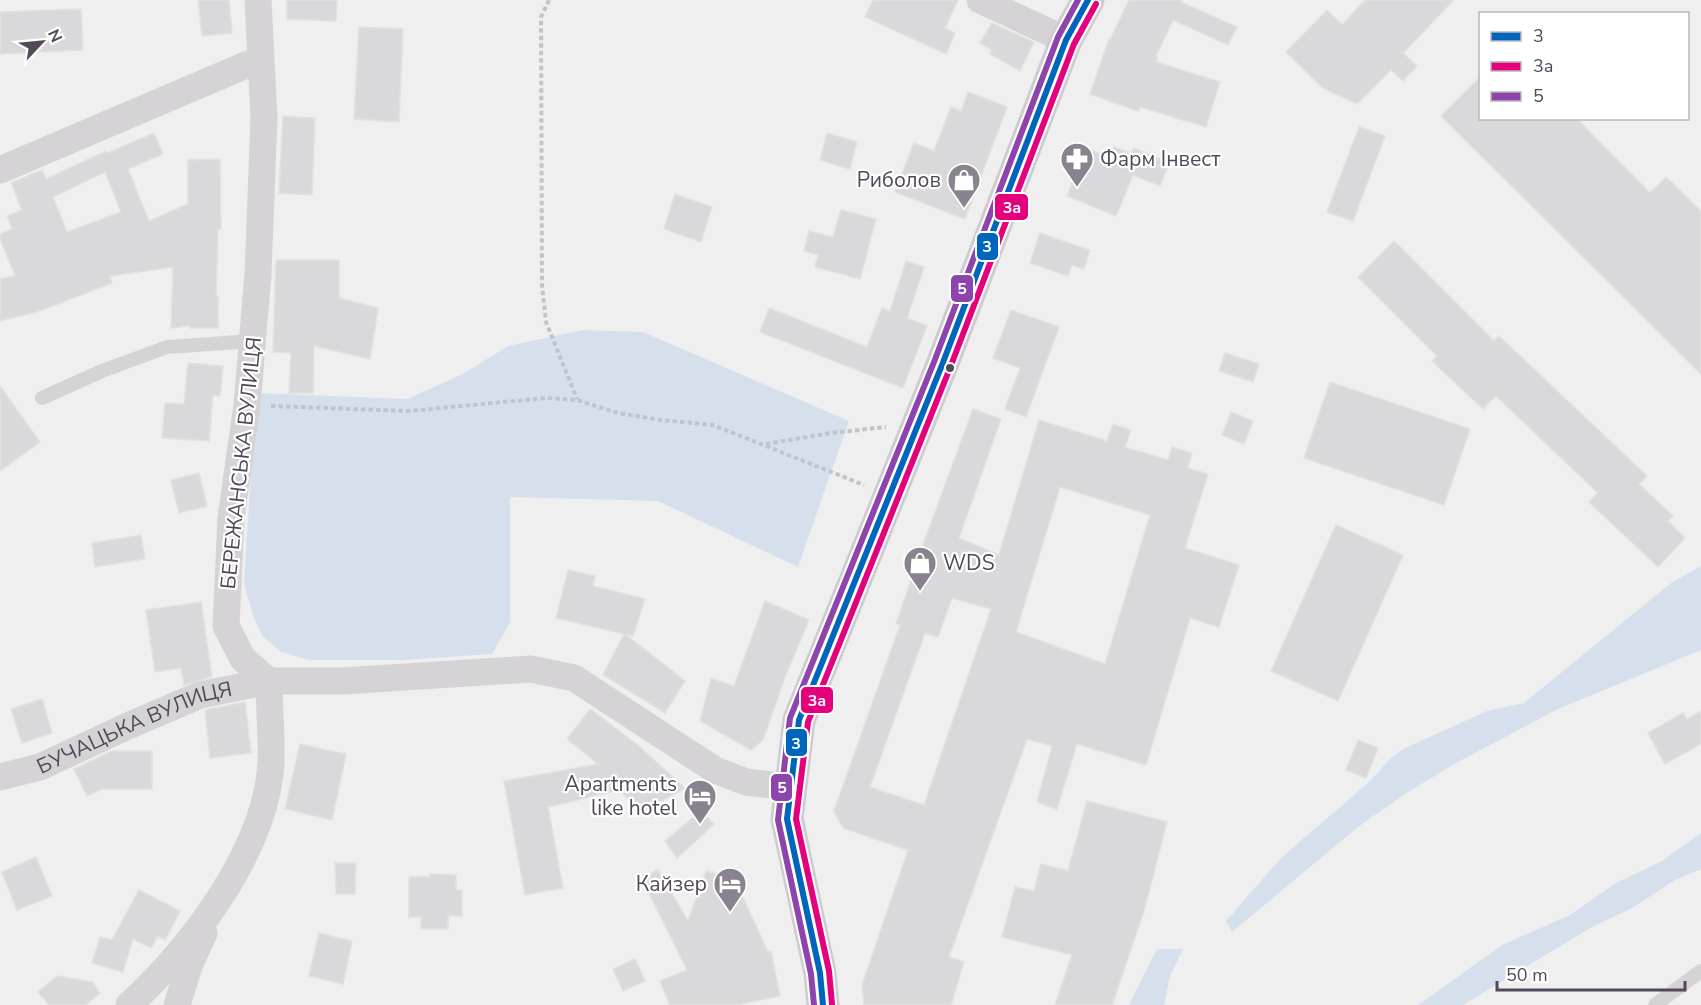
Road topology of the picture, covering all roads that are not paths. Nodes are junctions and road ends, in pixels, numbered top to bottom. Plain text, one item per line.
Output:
1 (258, 0) edge
2 (980, 0) edge
3 (1088, 0) edge
4 (1066, 40) junction
5 (260, 59) junction
6 (0, 170) edge
7 (253, 341) junction
8 (42, 398) dead end
9 (269, 681) junction
10 (0, 777) edge
11 (790, 787) junction
12 (219, 899) junction
13 (1701, 971) edge
14 (129, 1005) edge
15 (177, 1005) edge
16 (823, 1005) edge
17 (1655, 1005) edge

1 - 5 street, БЕРЕЖАНСЬКА ВУЛИЦЯ
2 - 4 street
3 - 4 main road
4 - 11 main road
5 - 6 street
5 - 7 street, БЕРЕЖАНСЬКА ВУЛИЦЯ
7 - 8 lane
7 - 9 street, БЕРЕЖАНСЬКА ВУЛИЦЯ
9 - 10 street, БУЧАЦЬКА ВУЛИЦЯ
9 - 11 street
9 - 12 street
11 - 16 main road
12 - 14 street
12 - 15 street
13 - 17 lane

